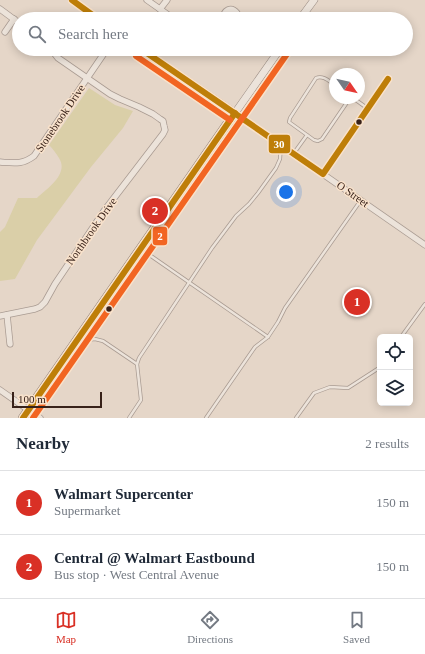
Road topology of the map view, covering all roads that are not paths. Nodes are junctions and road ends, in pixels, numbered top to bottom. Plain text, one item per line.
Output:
1 (72, 0) edge
2 (146, 0) edge
3 (167, 0) edge
4 (314, 0) edge
5 (0, 9) edge
6 (160, 9) junction
7 (88, 12) edge
8 (164, 12) edge
9 (225, 12) edge
10 (236, 12) edge
11 (305, 12) edge
12 (12, 18) edge
13 (12, 25) edge
14 (5, 32) dead end
15 (56, 56) edge
16 (102, 56) edge
17 (151, 56) edge
18 (275, 56) edge
19 (87, 77) junction
20 (388, 79) dead end
21 (329, 81) edge
22 (346, 104) edge
23 (362, 104) edge
24 (368, 108) junction
25 (235, 113) junction
26 (307, 135) junction
27 (282, 145) junction
28 (294, 154) junction
29 (0, 162) edge
30 (323, 174) junction
31 (361, 200) junction
32 (425, 244) edge
33 (138, 252) junction
34 (189, 282) junction
35 (425, 304) edge
36 (7, 315) junction
37 (0, 316) edge
38 (403, 334) edge
39 (268, 337) junction
40 (77, 341) junction
41 (10, 344) dead end
42 (137, 364) junction
43 (377, 369) edge
44 (0, 390) edge
45 (29, 410) junction
46 (24, 418) edge
47 (40, 418) edge
48 (130, 418) edge
49 (206, 418) edge
50 (296, 418) edge

1 - 7 street
2 - 6 street
3 - 6 street
4 - 11 street
5 - 12 street
6 - 8 street
9 - 10 street
13 - 14 street
15 - 19 street
16 - 19 street, Stonebrook Drive
17 - 25 street, O Street
18 - 25 street
19 - 29 street, Stonebrook Drive
19 - 36 street, Northbrook Drive
20 - 24 street
21 - 26 lane
22 - 26 lane
23 - 24 lane
24 - 30 street
25 - 27 street, O Street
25 - 33 main road
26 - 28 lane
27 - 28 street, O Street
27 - 34 lane
28 - 30 street, O Street
30 - 31 street, O Street
31 - 32 street, O Street
31 - 39 lane
33 - 34 lane
33 - 40 main road
34 - 39 lane
34 - 42 lane
35 - 38 lane
36 - 37 street, Northbrook Drive
36 - 41 street
39 - 49 lane
40 - 42 lane
40 - 45 main road
42 - 48 lane
43 - 50 lane
44 - 45 street
45 - 46 main road
45 - 47 street

